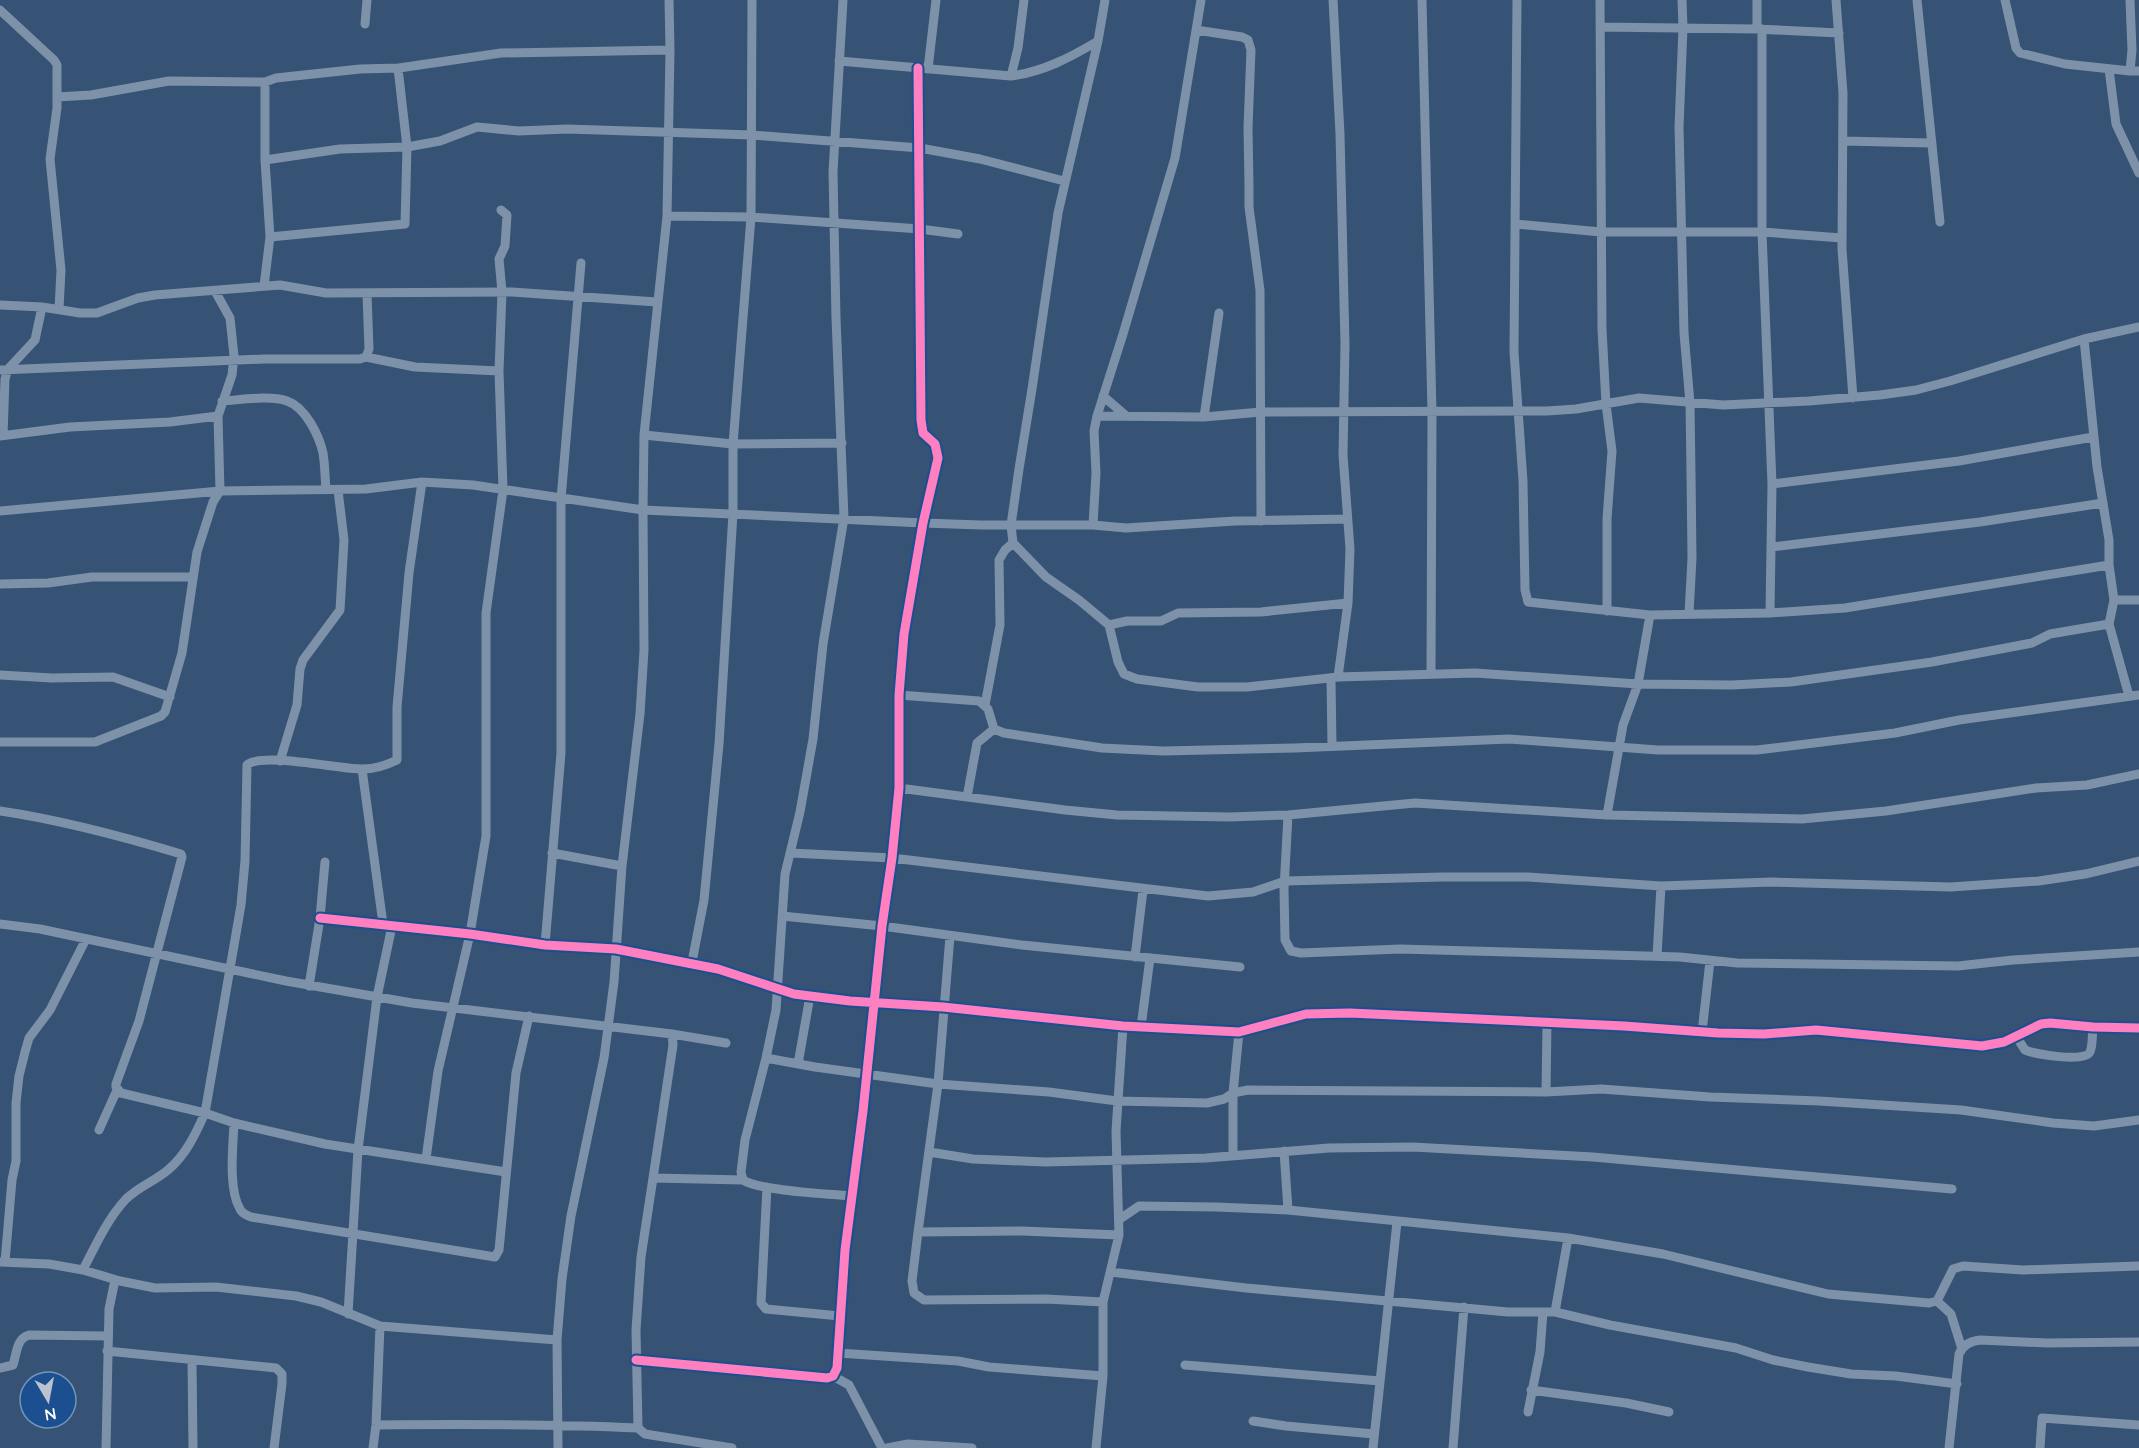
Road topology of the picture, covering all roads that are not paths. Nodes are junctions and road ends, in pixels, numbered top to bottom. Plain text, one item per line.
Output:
1 (367, 0) edge
2 (669, 0) edge
3 (752, 0) edge
4 (843, 0) edge
5 (936, 0) edge
6 (1024, 0) edge
7 (1105, 0) edge
8 (1201, 0) edge
9 (1333, 0) edge
10 (1422, 0) edge
11 (1517, 0) edge
12 (1600, 0) edge
13 (1682, 0) edge
14 (1757, 0) edge
15 (1836, 0) edge
16 (1917, 0) edge
17 (2006, 0) edge
18 (2130, 0) edge
19 (0, 10) edge
20 (365, 24) dead end
21 (1600, 27) junction
22 (1683, 28) junction
23 (1759, 29) junction
24 (1196, 30) junction
25 (1839, 33) junction
26 (1098, 41) junction
27 (670, 50) junction
28 (839, 61) junction
29 (398, 68) junction
30 (918, 68) junction
31 (928, 69) junction
32 (2109, 69) junction
33 (2134, 71) edge
34 (1011, 76) junction
35 (265, 82) junction
36 (57, 97) junction
37 (670, 134) junction
38 (752, 135) junction
39 (834, 141) junction
40 (1843, 141) junction
41 (1931, 143) junction
42 (407, 147) junction
43 (920, 148) junction
44 (266, 160) junction
45 (2139, 173) edge
46 (1064, 181) junction
47 (501, 210) dead end
48 (668, 216) junction
49 (751, 217) junction
50 (1940, 222) dead end
51 (834, 224) junction
52 (1516, 224) junction
53 (920, 229) junction
54 (1601, 232) junction
55 (1683, 232) junction
56 (1762, 232) junction
57 (958, 234) dead end
58 (270, 237) junction
59 (1842, 238) junction
60 (581, 263) dead end
61 (264, 286) junction
62 (215, 291) junction
63 (502, 292) junction
64 (367, 294) junction
65 (578, 297) junction
66 (657, 302) junction
67 (0, 305) edge
68 (42, 307) junction
69 (59, 309) junction
70 (1219, 313) dead end
71 (2139, 327) edge
72 (2084, 339) junction
73 (366, 357) junction
74 (234, 360) junction
75 (4, 370) edge
76 (500, 371) junction
77 (1102, 396) junction
78 (1853, 398) junction
79 (222, 401) junction
80 (1690, 403) junction
81 (1606, 404) junction
82 (1770, 404) junction
83 (1519, 411) junction
84 (1260, 412) junction
85 (1344, 412) junction
86 (1432, 412) junction
87 (1125, 415) junction
88 (218, 416) junction
89 (1097, 416) junction
90 (1204, 417) junction
91 (644, 435) junction
92 (2, 436) edge
93 (2094, 437) junction
94 (842, 443) junction
95 (732, 444) junction
96 (422, 482) junction
97 (1772, 484) junction
98 (326, 490) junction
99 (338, 490) junction
100 (503, 490) junction
101 (220, 491) junction
102 (561, 499) junction
103 (2103, 503) junction
104 (642, 510) junction
105 (0, 511) edge
106 (733, 513) junction
107 (844, 518) junction
108 (1347, 519) junction
109 (1261, 521) junction
110 (923, 523) junction
111 (1011, 525) junction
112 (1093, 525) junction
113 (1012, 543) junction
114 (1771, 548) junction
115 (2109, 565) junction
116 (193, 577) junction
117 (0, 584) edge
118 (2114, 600) junction
119 (2139, 600) edge
120 (1348, 603) junction
121 (1607, 611) junction
122 (1770, 613) junction
123 (1689, 614) junction
124 (1650, 615) junction
125 (2109, 624) junction
126 (1109, 625) junction
127 (1431, 674) junction
128 (0, 675) edge
129 (1335, 678) junction
130 (1638, 684) junction
131 (899, 695) junction
132 (2134, 695) edge
133 (170, 697) junction
134 (985, 705) junction
135 (994, 729) junction
136 (0, 742) edge
137 (1332, 746) junction
138 (1619, 748) junction
139 (280, 761) junction
140 (362, 770) junction
141 (2139, 774) edge
142 (899, 788) junction
143 (967, 796) junction
144 (0, 811) edge
145 (1288, 815) junction
146 (1607, 815) junction
147 (552, 853) junction
148 (791, 853) junction
149 (892, 858) junction
150 (2139, 861) edge
151 (325, 862) dead end
152 (622, 866) junction
153 (1285, 881) junction
154 (1661, 886) junction
155 (1143, 890) junction
156 (783, 916) junction
157 (320, 918) junction
158 (0, 924) edge
159 (388, 925) junction
160 (882, 926) junction
161 (470, 934) junction
162 (950, 936) junction
163 (86, 939) junction
164 (545, 945) junction
165 (616, 950) junction
166 (2139, 952) edge
167 (157, 953) junction
168 (1657, 956) junction
169 (1135, 957) junction
170 (1150, 958) junction
171 (1710, 960) junction
172 (692, 962) junction
173 (1240, 967) dead end
174 (229, 968) junction
175 (309, 986) junction
176 (778, 990) junction
177 (810, 996) junction
178 (377, 997) junction
179 (873, 1002) junction
180 (943, 1007) junction
181 (454, 1008) junction
182 (529, 1016) junction
183 (1547, 1023) junction
184 (608, 1026) junction
185 (1123, 1026) junction
186 (1141, 1027) junction
187 (2093, 1028) junction
188 (2139, 1028) edge
189 (1239, 1032) junction
190 (1702, 1032) junction
191 (672, 1034) junction
192 (2016, 1036) junction
193 (726, 1043) dead end
194 (766, 1058) junction
195 (798, 1064) junction
196 (867, 1074) junction
197 (938, 1084) junction
198 (117, 1090) junction
199 (1546, 1092) junction
200 (1233, 1093) junction
201 (1117, 1101) junction
202 (205, 1113) junction
203 (2139, 1120) edge
204 (234, 1123) junction
205 (99, 1130) dead end
206 (358, 1150) junction
207 (1284, 1151) junction
208 (929, 1152) junction
209 (1233, 1155) junction
210 (426, 1159) junction
211 (1116, 1159) junction
212 (506, 1172) junction
213 (652, 1178) junction
214 (743, 1180) junction
215 (767, 1187) junction
216 (1952, 1190) dead end
217 (852, 1196) junction
218 (1288, 1210) junction
219 (1120, 1219) junction
220 (1397, 1222) junction
221 (918, 1232) junction
222 (352, 1234) junction
223 (1119, 1235) junction
224 (1568, 1238) junction
225 (2, 1262) edge
226 (2139, 1266) edge
227 (83, 1269) junction
228 (1111, 1272) junction
229 (115, 1280) junction
230 (1389, 1300) junction
231 (1937, 1301) junction
232 (1103, 1302) junction
233 (1464, 1307) junction
234 (1543, 1312) junction
235 (1554, 1312) junction
236 (348, 1314) junction
237 (840, 1316) junction
238 (380, 1326) junction
239 (108, 1336) junction
240 (557, 1340) junction
241 (2139, 1342) edge
242 (1962, 1349) junction
243 (107, 1351) junction
244 (838, 1353) junction
245 (192, 1360) junction
246 (636, 1360) junction
247 (1185, 1365) dead end
248 (0, 1368) edge
249 (833, 1376) junction
250 (1103, 1376) junction
251 (1380, 1381) junction
252 (1957, 1384) junction
253 (1531, 1390) junction
254 (1528, 1412) dead end
255 (1669, 1412) dead end
256 (1253, 1421) dead end
257 (557, 1424) junction
258 (376, 1425) junction
259 (2139, 1425) edge
260 (638, 1428) junction
261 (1374, 1434) junction
262 (106, 1448) edge
263 (193, 1448) edge
264 (274, 1448) edge
265 (373, 1448) edge
266 (558, 1448) edge
267 (732, 1448) edge
268 (882, 1448) edge
269 (888, 1448) edge
270 (972, 1448) edge
271 (1095, 1448) edge
272 (1373, 1448) edge
273 (1453, 1448) edge
274 (1949, 1448) edge
275 (2040, 1448) edge

1 - 20 street
2 - 27 street
3 - 38 street
4 - 28 street
5 - 31 street
6 - 34 street
7 - 26 street
8 - 24 street
9 - 85 street
10 - 86 street
11 - 52 street
12 - 21 street
13 - 22 street
14 - 23 street
15 - 25 street
16 - 41 street
17 - 32 street
18 - 33 street
19 - 36 street
21 - 22 street
21 - 54 street
22 - 23 street
22 - 55 street
23 - 25 street
23 - 56 street
24 - 77 street
24 - 84 street
25 - 40 street
26 - 34 street
26 - 46 street
27 - 29 street
27 - 37 street
28 - 30 street
28 - 39 street
29 - 35 street
29 - 42 street
30 - 31 street
30 - 43 street
31 - 34 street
32 - 33 street
32 - 45 street
35 - 36 street
35 - 44 street
36 - 69 street
37 - 38 street
37 - 42 street
37 - 48 street
38 - 39 street
38 - 49 street
39 - 43 street
39 - 51 street
40 - 41 street
40 - 59 street
41 - 50 street
42 - 44 street
42 - 58 street
43 - 46 street
43 - 53 street
44 - 58 street
46 - 111 street
47 - 63 street
48 - 49 street
48 - 66 street
49 - 51 street
49 - 95 street
51 - 53 street
51 - 94 street
52 - 54 street
52 - 83 street
53 - 57 street
53 - 110 street
54 - 55 street
54 - 81 street
55 - 56 street
55 - 80 street
56 - 59 street
56 - 82 street
58 - 61 street
59 - 78 street
60 - 65 street
61 - 62 street
61 - 64 street
62 - 69 street
62 - 74 street
63 - 64 street
63 - 65 street
63 - 76 street
64 - 73 street
65 - 66 street
65 - 102 street
66 - 91 street
67 - 68 street
68 - 69 street
68 - 75 street
70 - 90 street
71 - 72 street
72 - 78 street
72 - 93 street
73 - 74 street
73 - 76 street
74 - 75 street
74 - 79 street
75 - 92 street
76 - 100 street
77 - 87 street
77 - 89 street
78 - 82 street
79 - 88 street
79 - 98 street
80 - 81 street
80 - 82 street
80 - 123 street
81 - 83 street
81 - 121 street
82 - 97 street
83 - 86 street
83 - 121 street
84 - 85 street
84 - 90 street
84 - 109 street
85 - 86 street
85 - 108 street
86 - 127 street
87 - 89 street
87 - 90 street
88 - 92 street
88 - 101 street
89 - 112 street
91 - 95 street
91 - 104 street
93 - 97 street
93 - 103 street
94 - 95 street
94 - 107 street
95 - 106 street
96 - 99 street
96 - 100 street
96 - 140 street
97 - 114 street
98 - 99 street
98 - 101 street
99 - 139 street
100 - 102 street
100 - 161 street
101 - 105 street
101 - 116 street
102 - 104 street
102 - 147 street
103 - 114 street
103 - 115 street
104 - 106 street
104 - 152 street
106 - 107 street
106 - 172 street
107 - 110 street
107 - 148 street
108 - 109 street
108 - 120 street
109 - 112 street
110 - 111 street
110 - 131 street
111 - 112 street
111 - 113 street
113 - 126 street
113 - 134 street
114 - 122 street
115 - 118 street
115 - 122 street
116 - 117 street
116 - 133 street
118 - 119 street
118 - 125 street
120 - 126 street
120 - 129 street
121 - 124 street
122 - 123 street
123 - 124 street
124 - 130 street
125 - 130 street
125 - 132 street
126 - 129 street
127 - 129 street
127 - 130 street
128 - 133 street
129 - 137 street
130 - 138 street
131 - 134 street
131 - 142 street
132 - 138 street
133 - 136 street
134 - 135 street
135 - 137 street
135 - 143 street
137 - 138 street
138 - 146 street
139 - 140 street
139 - 174 street
140 - 159 street
141 - 146 street
142 - 143 street
142 - 149 street
143 - 145 street
144 - 167 street
145 - 146 street
145 - 153 street
147 - 152 street
147 - 164 street
148 - 149 street
148 - 156 street
149 - 155 street
149 - 160 street
150 - 154 street
151 - 157 street
152 - 165 street
153 - 154 street
153 - 155 street
153 - 168 street
154 - 168 street
155 - 169 street
156 - 160 street
156 - 176 street
157 - 159 street
157 - 175 street
158 - 163 street
159 - 161 street
159 - 178 street
160 - 162 street
160 - 179 street
161 - 164 street
161 - 181 street
162 - 169 street
162 - 180 street
163 - 167 street
163 - 225 street
164 - 165 street
165 - 172 street
165 - 184 street
166 - 171 street
167 - 174 street
167 - 198 street
168 - 171 street
169 - 170 street
170 - 173 street
170 - 186 street
171 - 190 street
172 - 176 street
174 - 175 street
174 - 202 street
175 - 178 street
176 - 177 street
176 - 194 street
177 - 179 street
177 - 195 street
178 - 181 street
178 - 206 street
179 - 180 street
179 - 196 street
180 - 185 street
180 - 197 street
181 - 182 street
181 - 210 street
182 - 184 street
182 - 212 street
183 - 189 street
183 - 190 street
183 - 199 street
184 - 191 street
184 - 240 street
185 - 186 street
185 - 201 street
186 - 189 street
187 - 188 street
187 - 192 street
187 - 192 street
189 - 200 street
190 - 192 street
191 - 193 street
191 - 213 street
194 - 195 street
194 - 214 street
195 - 196 street
196 - 197 street
196 - 217 street
197 - 201 street
197 - 208 street
198 - 202 street
198 - 205 street
199 - 200 street
199 - 203 street
200 - 201 street
200 - 209 street
201 - 211 street
202 - 204 street
202 - 227 street
204 - 206 street
204 - 222 street
206 - 210 street
206 - 222 street
207 - 209 street
207 - 216 street
207 - 218 street
208 - 211 street
208 - 221 street
209 - 211 street
210 - 212 street
211 - 219 street
212 - 222 street
213 - 214 street
213 - 246 street
214 - 215 street
215 - 217 street
215 - 237 street
217 - 237 street
218 - 219 street
218 - 220 street
219 - 223 street
220 - 224 street
220 - 230 street
221 - 223 street
221 - 232 street
222 - 236 street
223 - 228 street
224 - 231 street
224 - 235 street
225 - 227 street
226 - 231 street
227 - 229 street
228 - 230 street
228 - 232 street
229 - 236 street
229 - 239 street
230 - 233 street
230 - 251 street
231 - 242 street
232 - 250 street
233 - 234 street
233 - 273 street
234 - 235 street
234 - 253 street
235 - 252 street
236 - 238 street
237 - 244 street
238 - 240 street
238 - 258 street
239 - 243 street
239 - 248 street
240 - 257 street
241 - 242 street
242 - 252 street
243 - 245 street
243 - 262 street
244 - 249 street
244 - 250 street
245 - 263 street
245 - 264 street
246 - 249 street
246 - 260 street
247 - 251 street
249 - 268 street
250 - 271 street
251 - 261 street
252 - 274 street
253 - 254 street
253 - 255 street
256 - 261 street
257 - 258 street
257 - 260 street
257 - 266 street
258 - 265 street
259 - 275 street
260 - 267 street
261 - 272 street
269 - 270 street

